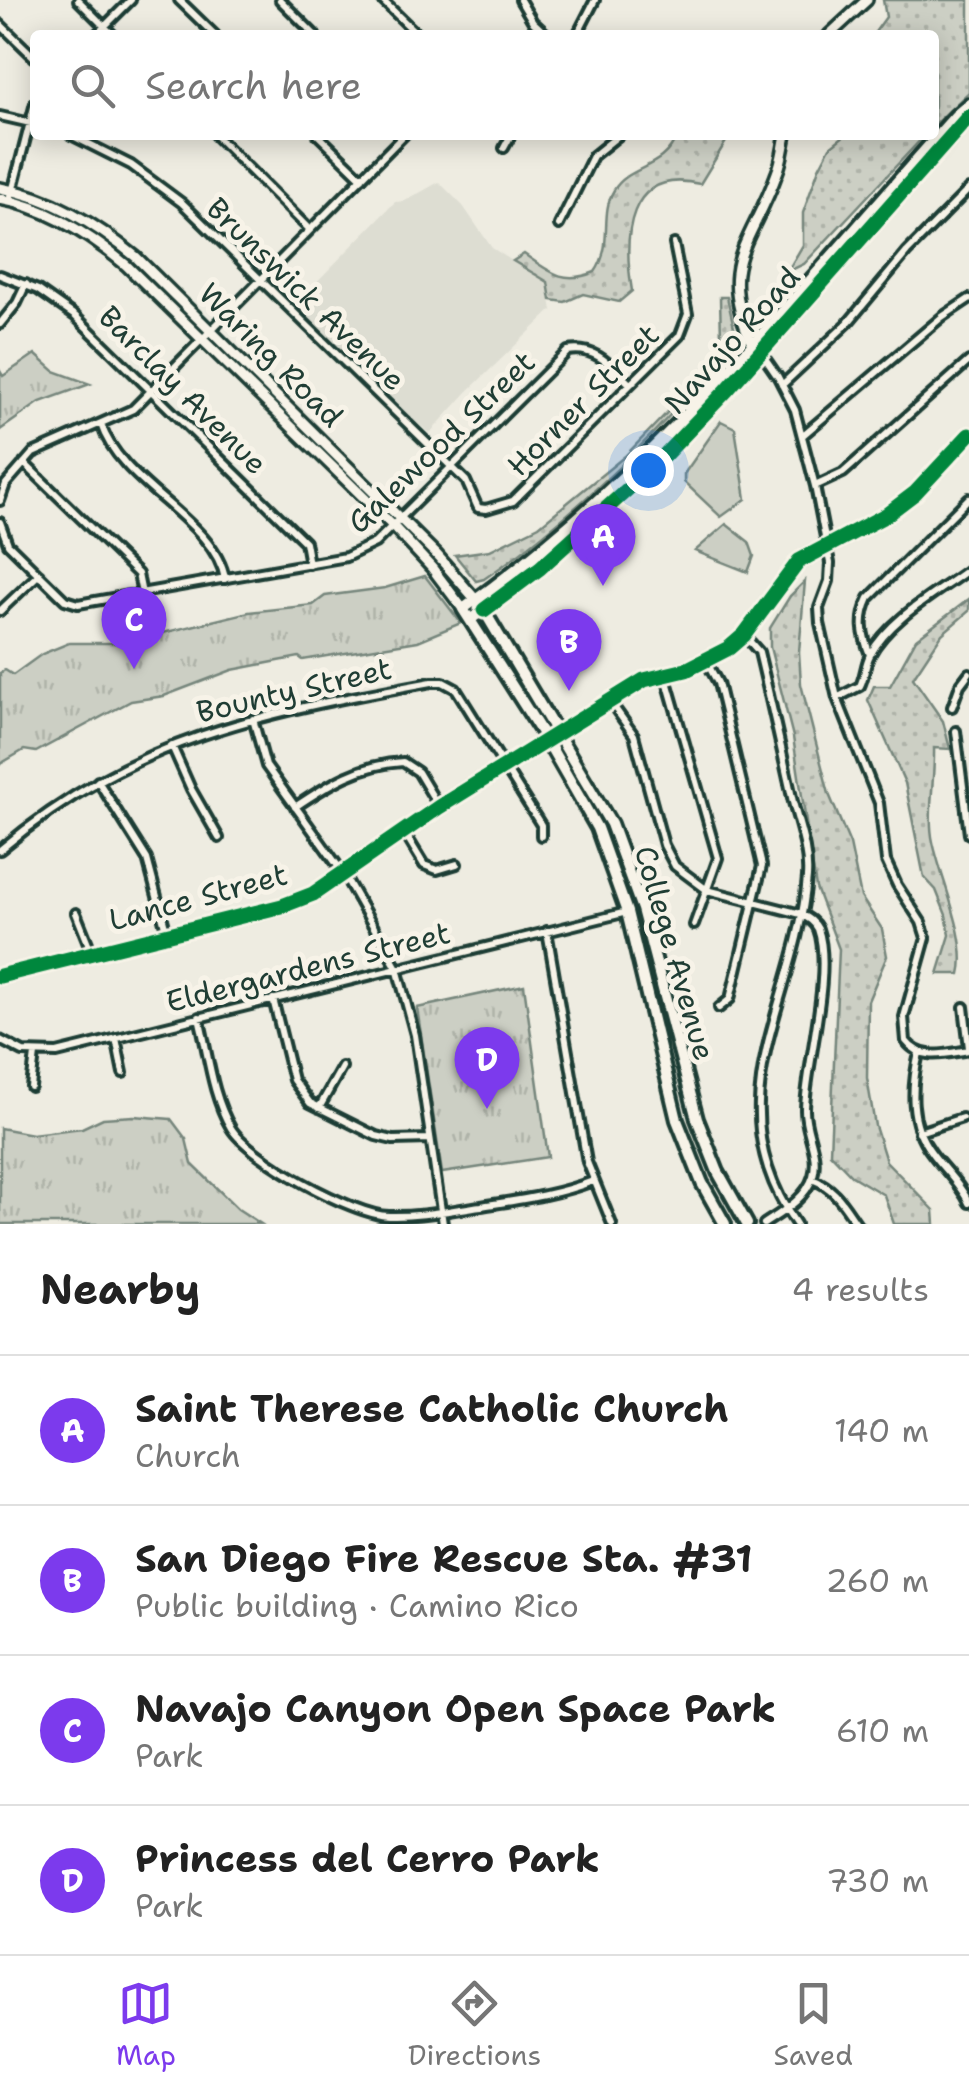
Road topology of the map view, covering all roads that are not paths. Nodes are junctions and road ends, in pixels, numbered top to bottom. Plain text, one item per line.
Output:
1 (78, 0) edge
2 (130, 0) edge
3 (179, 0) edge
4 (280, 0) edge
5 (382, 0) edge
6 (520, 0) edge
7 (595, 0) edge
8 (867, 0) edge
9 (0, 24) edge
10 (105, 26) junction
11 (101, 30) edge
12 (109, 30) edge
13 (210, 30) edge
14 (310, 30) edge
15 (413, 30) edge
16 (542, 30) edge
17 (580, 30) edge
18 (834, 30) edge
19 (30, 53) edge
20 (969, 104) edge
21 (0, 116) edge
22 (969, 116) edge
23 (30, 123) edge
24 (30, 129) edge
25 (939, 134) edge
26 (82, 140) edge
27 (219, 140) edge
28 (323, 140) edge
29 (399, 140) edge
30 (508, 140) edge
31 (612, 140) edge
32 (785, 140) edge
33 (934, 140) edge
34 (504, 148) dead end
35 (362, 178) junction
36 (0, 188) edge
37 (969, 189) edge
38 (8, 196) edge
39 (560, 225) dead end
40 (310, 230) junction
41 (674, 244) dead end
42 (0, 275) edge
43 (260, 280) junction
44 (26, 284) junction
45 (969, 299) edge
46 (0, 324) edge
47 (211, 331) junction
48 (202, 340) junction
49 (756, 347) junction
50 (969, 360) edge
51 (630, 384) junction
52 (782, 386) junction
53 (152, 391) junction
54 (693, 406) junction
55 (703, 414) junction
56 (101, 424) junction
57 (802, 435) junction
58 (969, 435) edge
59 (24, 462) junction
60 (450, 467) junction
61 (815, 486) junction
62 (969, 498) edge
63 (0, 502) edge
64 (486, 509) joint
65 (0, 522) edge
66 (397, 522) junction
67 (826, 547) junction
68 (309, 564) junction
69 (969, 569) edge
70 (39, 574) junction
71 (226, 579) junction
72 (142, 594) junction
73 (476, 600) junction
74 (462, 609) junction
75 (484, 610) junction
76 (0, 611) edge
77 (470, 620) junction
78 (744, 634) junction
79 (870, 655) junction
80 (706, 662) junction
81 (664, 673) junction
82 (969, 673) edge
83 (837, 698) junction
84 (609, 700) junction
85 (952, 707) dead end
86 (252, 719) junction
87 (558, 731) junction
88 (956, 731) dead end
89 (546, 739) junction
90 (172, 746) junction
91 (506, 764) junction
92 (98, 780) junction
93 (439, 806) junction
94 (296, 808) junction
95 (403, 830) junction
96 (969, 834) edge
97 (541, 836) dead end
98 (219, 838) dead end
99 (0, 850) edge
100 (457, 864) dead end
101 (343, 873) junction
102 (707, 890) junction
103 (754, 902) junction
104 (627, 912) junction
105 (76, 913) dead end
106 (801, 914) junction
107 (694, 925) dead end
108 (547, 931) junction
109 (167, 934) junction
110 (92, 953) junction
111 (396, 968) junction
112 (0, 976) edge
113 (273, 999) junction
114 (964, 1007) dead end
115 (719, 1008) dead end
116 (200, 1017) junction
117 (116, 1038) junction
118 (0, 1040) edge
119 (969, 1049) edge
120 (919, 1053) junction
121 (35, 1054) junction
122 (342, 1066) dead end
123 (123, 1073) dead end
124 (31, 1087) dead end
125 (320, 1108) junction
126 (962, 1118) dead end
127 (919, 1132) junction
128 (430, 1139) junction
129 (812, 1180) junction
130 (593, 1181) junction
131 (969, 1203) edge
132 (786, 1210) junction
133 (441, 1212) junction
134 (443, 1224) edge
135 (612, 1224) edge
136 (725, 1224) edge
137 (747, 1224) edge
138 (764, 1224) edge
139 (796, 1224) edge
140 (856, 1224) edge

1 - 10 street
2 - 10 street
3 - 13 street
4 - 14 street
5 - 15 street
6 - 16 street
7 - 17 street
8 - 18 main road
9 - 19 street
10 - 11 street
10 - 12 street
20 - 25 main road, Navajo Road
21 - 23 street
22 - 49 main road, Navajo Road
24 - 38 street
26 - 43 street, Brunswick Avenue
27 - 40 street
28 - 35 street
29 - 35 street
30 - 34 street
31 - 39 street
32 - 49 main road
33 - 49 main road, Navajo Road
35 - 40 street
36 - 38 main road, Waring Road
37 - 52 street
38 - 47 main road, Waring Road
38 - 48 main road, Waring Road
40 - 43 street
41 - 51 street, Horner Street
42 - 44 street, Barclay Avenue
43 - 47 street
43 - 60 street, Brunswick Avenue
44 - 46 street
44 - 53 street, Barclay Avenue
45 - 57 street
47 - 48 street
47 - 66 main road, Waring Road
48 - 53 street
48 - 66 main road, Waring Road
49 - 52 street
49 - 54 main road, Navajo Road
49 - 55 main road, Navajo Road
50 - 61 street
51 - 60 street, Galewood Street
51 - 64 street, Horner Street
52 - 57 street
53 - 56 street
53 - 68 street, Barclay Avenue
54 - 55 main road
54 - 73 main road, Navajo Road
55 - 75 main road, Navajo Road
56 - 59 street
56 - 71 street
57 - 61 street
58 - 67 street
59 - 63 street
59 - 72 street
60 - 64 street, Brunswick Avenue
60 - 66 street, Galewood Street
61 - 67 street
62 - 79 street
65 - 70 street
66 - 68 street, Galewood Street
66 - 73 main road, Waring Road
66 - 74 main road, Waring Road
67 - 78 main road
67 - 83 street
68 - 71 street, Galewood Street
69 - 79 street
70 - 72 street, Galewood Street
70 - 76 street
71 - 72 street, Galewood Street
73 - 74 main road, Navajo Road
73 - 75 main road, College Avenue
74 - 77 main road, College Avenue
75 - 77 main road, Navajo Road
75 - 87 main road, College Avenue
77 - 89 main road, College Avenue
78 - 80 main road
78 - 106 street
79 - 83 street
80 - 81 main road, Lance Street
80 - 103 street
81 - 84 main road, Lance Street
81 - 102 street
82 - 85 street
83 - 120 street
84 - 87 main road, Lance Street
84 - 102 street
86 - 90 street, Bounty Street
86 - 91 street, Bounty Street
86 - 94 street
87 - 89 main road, Lance Street
87 - 137 main road, College Avenue
88 - 96 street
89 - 91 main road, Lance Street
89 - 104 main road, College Avenue
90 - 92 street, Bounty Street
90 - 98 street
91 - 93 main road, Lance Street
91 - 97 street, Bounty Street
92 - 99 street, Bounty Street
92 - 109 street
93 - 94 street
93 - 95 main road, Lance Street
94 - 101 street
95 - 100 street
95 - 101 main road, Lance Street
101 - 109 main road, Lance Street
101 - 111 street
102 - 103 street
102 - 107 street
103 - 106 street
103 - 115 street
104 - 108 street, Eldergardens Street
104 - 136 main road, College Avenue
105 - 110 street
106 - 129 street
106 - 132 street
108 - 111 street, Eldergardens Street
108 - 130 street
109 - 110 main road, Lance Street
110 - 112 main road, Lance Street
111 - 113 street, Eldergardens Street
111 - 128 street
113 - 116 street, Eldergardens Street
113 - 125 street
114 - 119 street
116 - 117 street, Eldergardens Street
116 - 133 street
117 - 121 street, Eldergardens Street
117 - 123 street
118 - 121 street
119 - 120 street
120 - 127 street
121 - 124 street
122 - 125 street
125 - 128 street
126 - 127 street
127 - 131 street
128 - 133 street
129 - 132 street
129 - 140 street
130 - 133 street
130 - 135 street
132 - 138 street
132 - 139 street
133 - 134 street

